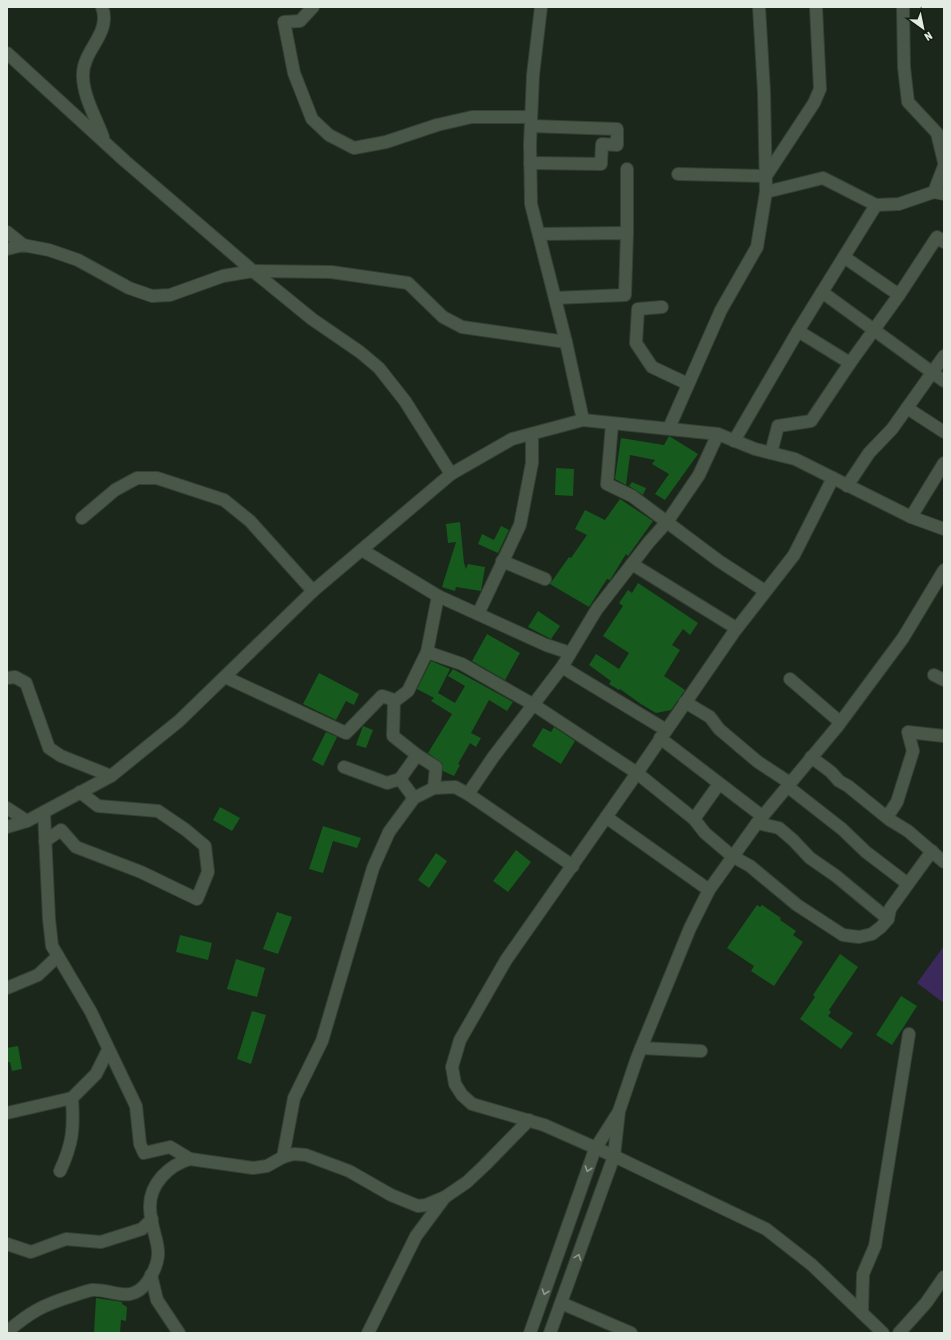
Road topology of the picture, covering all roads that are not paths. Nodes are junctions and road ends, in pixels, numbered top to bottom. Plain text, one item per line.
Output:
1 (102, 7) edge
2 (313, 7) edge
3 (541, 7) edge
4 (759, 7) edge
5 (816, 7) edge
6 (902, 7) edge
7 (7, 53) edge
8 (531, 122) junction
9 (104, 140) junction
10 (944, 162) edge
11 (530, 163) junction
12 (944, 166) edge
13 (627, 170) dead end
14 (678, 174) dead end
15 (766, 176) junction
16 (766, 192) junction
17 (939, 193) edge
18 (876, 205) junction
19 (7, 232) edge
20 (627, 233) junction
21 (539, 234) junction
22 (944, 242) edge
23 (23, 245) junction
24 (7, 248) edge
25 (844, 257) junction
26 (253, 271) junction
27 (822, 292) junction
28 (899, 295) junction
29 (555, 298) junction
30 (662, 307) dead end
31 (873, 330) junction
32 (798, 332) junction
33 (566, 342) junction
34 (944, 356) edge
35 (850, 363) junction
36 (932, 373) junction
37 (944, 381) edge
38 (688, 384) junction
39 (907, 408) junction
40 (583, 420) junction
41 (612, 424) junction
42 (669, 428) junction
43 (944, 432) edge
44 (532, 434) junction
45 (718, 434) junction
46 (734, 441) junction
47 (771, 453) junction
48 (944, 463) edge
49 (451, 474) junction
50 (833, 478) junction
51 (847, 486) junction
52 (911, 517) junction
53 (82, 518) dead end
54 (667, 522) junction
55 (944, 529) edge
56 (362, 550) junction
57 (502, 561) junction
58 (632, 564) junction
59 (944, 570) edge
60 (545, 580) dead end
61 (313, 591) junction
62 (765, 591) junction
63 (438, 596) junction
64 (478, 614) junction
65 (736, 628) junction
66 (427, 652) junction
67 (570, 653) junction
68 (562, 667) junction
69 (225, 677) junction
70 (7, 678) edge
71 (790, 680) dead end
72 (395, 701) junction
73 (685, 702) junction
74 (534, 705) junction
75 (840, 722) junction
76 (663, 734) junction
77 (944, 736) edge
78 (417, 755) junction
79 (812, 757) junction
80 (344, 767) dead end
81 (637, 773) junction
82 (111, 776) junction
83 (400, 779) junction
84 (719, 784) junction
85 (788, 785) junction
86 (434, 788) junction
87 (80, 792) junction
88 (468, 794) junction
89 (414, 798) junction
90 (7, 808) edge
91 (44, 812) junction
92 (606, 817) junction
93 (887, 817) junction
94 (694, 819) junction
95 (760, 820) junction
96 (27, 821) junction
97 (7, 827) edge
98 (45, 841) junction
99 (932, 851) junction
100 (732, 856) junction
101 (944, 862) edge
102 (573, 866) junction
103 (908, 884) junction
104 (709, 890) junction
105 (888, 919) junction
106 (58, 956) junction
107 (7, 988) edge
108 (909, 1034) dead end
109 (641, 1048) junction
110 (108, 1050) junction
111 (701, 1051) dead end
112 (72, 1098) junction
113 (619, 1111) junction
114 (7, 1113) edge
115 (529, 1120) junction
116 (595, 1149) junction
117 (614, 1156) junction
118 (283, 1157) junction
119 (190, 1159) junction
120 (60, 1171) dead end
121 (445, 1197) junction
122 (152, 1219) junction
123 (7, 1244) edge
124 (151, 1275) junction
125 (944, 1277) edge
126 (561, 1303) junction
127 (862, 1313) junction
128 (876, 1330) edge
129 (7, 1332) edge
130 (179, 1333) edge
131 (368, 1333) edge
132 (530, 1333) edge
133 (550, 1333) edge
134 (631, 1333) edge
135 (899, 1333) edge

1 - 9 street
2 - 8 street
3 - 8 street
4 - 15 street
5 - 15 street
6 - 10 street
7 - 9 street
8 - 11 street
8 - 11 street
9 - 26 street
11 - 21 street
12 - 17 street
13 - 20 street
14 - 15 street
15 - 16 street
16 - 18 street
16 - 38 street
17 - 18 street
18 - 25 street
19 - 23 street
20 - 21 street
20 - 29 street
21 - 29 street
22 - 28 street
23 - 24 street
23 - 26 street
25 - 27 street
25 - 28 street
26 - 33 street
26 - 49 street
27 - 31 street
27 - 32 street
28 - 31 street
29 - 33 street
30 - 38 street
31 - 35 street
31 - 36 street
32 - 35 street
32 - 46 street
33 - 40 street
34 - 36 street
35 - 47 street
36 - 37 street
36 - 39 street
38 - 42 street
39 - 43 street
39 - 51 street
40 - 41 street
40 - 44 street
41 - 42 street
41 - 54 street
42 - 45 street
44 - 49 street
44 - 57 street
45 - 46 street
45 - 54 street
46 - 47 street
47 - 50 street
48 - 52 street
49 - 56 street
50 - 51 street
50 - 62 street
51 - 52 street
52 - 55 street
53 - 61 street
54 - 58 street
54 - 62 street
56 - 61 street
56 - 63 street
57 - 60 street
57 - 64 street
58 - 65 street
58 - 67 street
59 - 75 street
61 - 69 street
62 - 65 street
63 - 64 street
63 - 66 street
64 - 67 street
65 - 73 street
66 - 72 street
66 - 74 street
67 - 68 street
68 - 74 street
68 - 76 street
69 - 72 street
69 - 82 street
70 - 82 street
71 - 75 street
72 - 78 street
73 - 76 street
73 - 85 street
74 - 81 street
74 - 88 street
75 - 79 street
76 - 81 street
76 - 84 street
77 - 93 street
78 - 83 street
78 - 86 street
79 - 85 street
79 - 93 street
80 - 83 street
81 - 92 street
81 - 94 street
82 - 87 street
83 - 89 street
84 - 94 street
84 - 95 street
85 - 95 street
85 - 103 street
86 - 88 street
86 - 89 street
87 - 91 street
87 - 98 street
88 - 102 street
89 - 118 street
90 - 96 street
91 - 96 street
91 - 98 street
92 - 102 street
92 - 104 street
93 - 99 street
94 - 100 street
95 - 100 street
95 - 105 street
96 - 97 street
98 - 106 street
99 - 101 street
99 - 103 street
100 - 104 street
100 - 105 street
102 - 115 street
103 - 105 street
104 - 109 street
106 - 107 street
106 - 110 street
108 - 127 street
109 - 111 street
109 - 113 street
110 - 112 street
110 - 119 street
112 - 114 street
112 - 120 street
113 - 116 street
113 - 117 street
115 - 116 street
115 - 121 street
116 - 117 street
116 -> 132 street
126 -> 117 street
117 - 127 street
118 - 119 street
118 - 121 street
119 - 122 street
121 - 131 street
122 - 123 street
122 - 124 street
124 - 129 street
124 - 130 street
125 - 135 street
126 - 133 street
126 - 134 street
127 - 128 street

